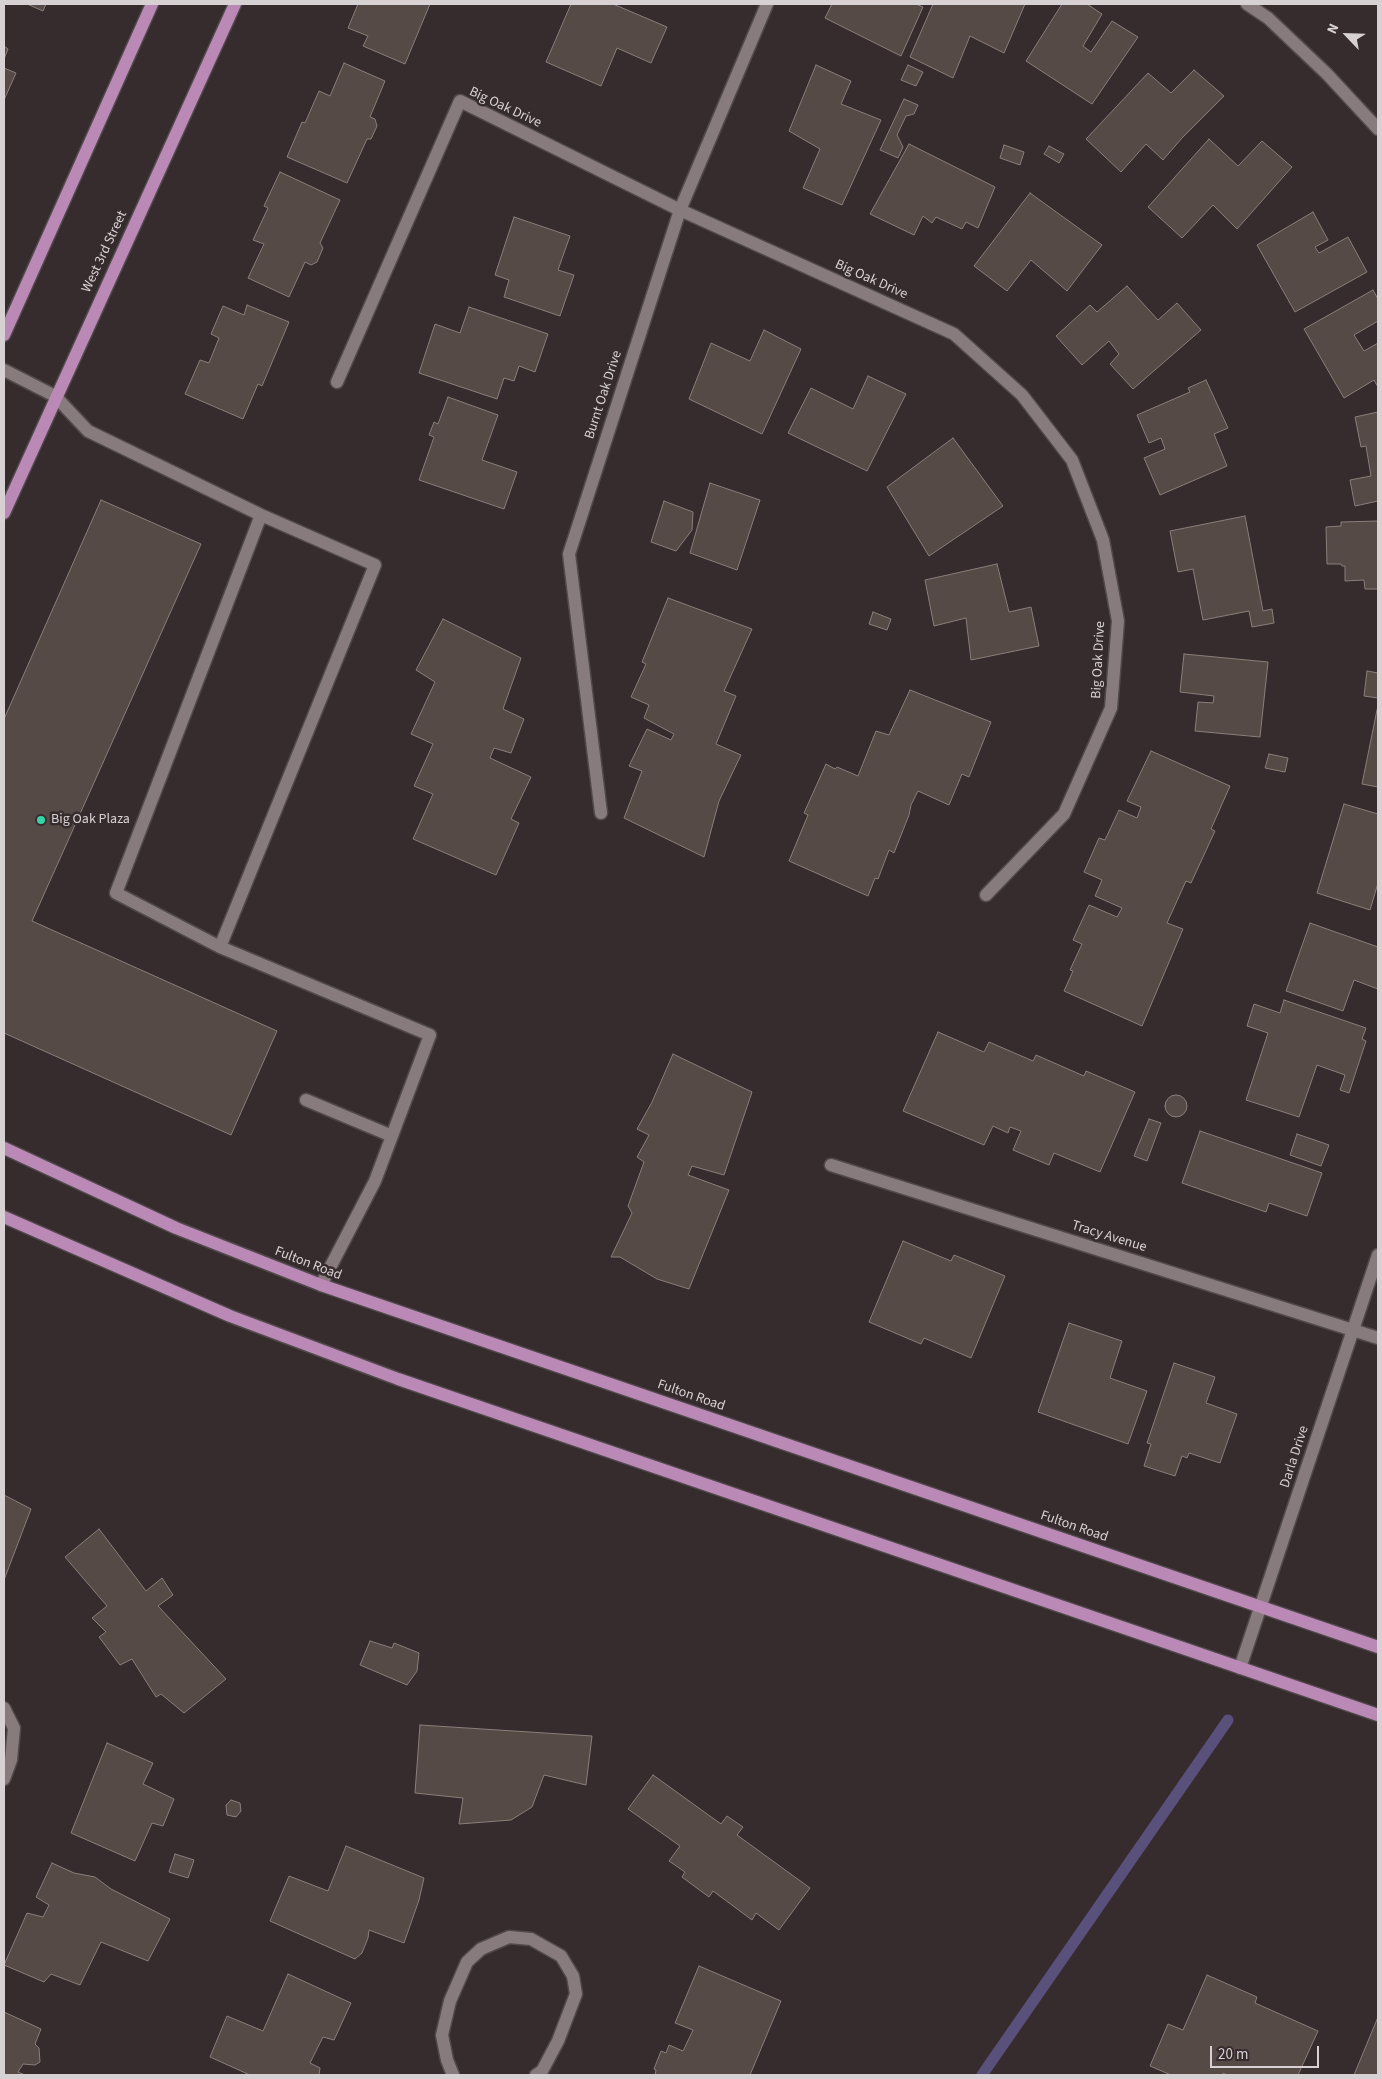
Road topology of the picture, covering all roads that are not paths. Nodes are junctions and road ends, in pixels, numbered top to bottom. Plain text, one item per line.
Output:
1 (152, 4) edge
2 (235, 4) edge
3 (767, 4) edge
4 (1247, 4) edge
5 (1378, 130) edge
6 (680, 210) junction
7 (4, 335) edge
8 (4, 370) edge
9 (337, 382) dead end
10 (56, 396) junction
11 (4, 512) edge
12 (261, 515) junction
13 (601, 813) dead end
14 (986, 895) dead end
15 (220, 947) junction
16 (306, 1100) dead end
17 (392, 1136) junction
18 (4, 1148) edge
19 (831, 1166) dead end
20 (4, 1217) edge
21 (1378, 1255) edge
22 (321, 1286) junction
23 (1353, 1329) junction
24 (1378, 1338) edge
25 (1261, 1606) junction
26 (1378, 1647) edge
27 (1240, 1668) junction
28 (4, 1708) edge
29 (1378, 1715) edge
30 (4, 1779) edge
31 (454, 2075) edge
32 (536, 2075) edge

1 - 7 main road
2 - 10 main road, West 3rd Street
3 - 6 street, Burnt Oak Drive
4 - 5 street
6 - 9 street, Big Oak Drive
6 - 13 street, Burnt Oak Drive
6 - 14 street, Big Oak Drive
8 - 10 street
10 - 11 main road, West 3rd Street
10 - 12 street
12 - 15 street
12 - 15 street
15 - 17 street
16 - 17 street
17 - 22 street
18 - 22 main road, Fulton Road
19 - 23 street, Tracy Avenue
20 - 27 main road
21 - 23 street, Darla Drive
22 - 25 main road, Fulton Road
23 - 24 street, Tracy Avenue
23 - 25 street, Darla Drive
25 - 26 main road, Fulton Road
25 - 27 street, Darla Drive
27 - 29 main road
28 - 30 street
31 - 32 street

